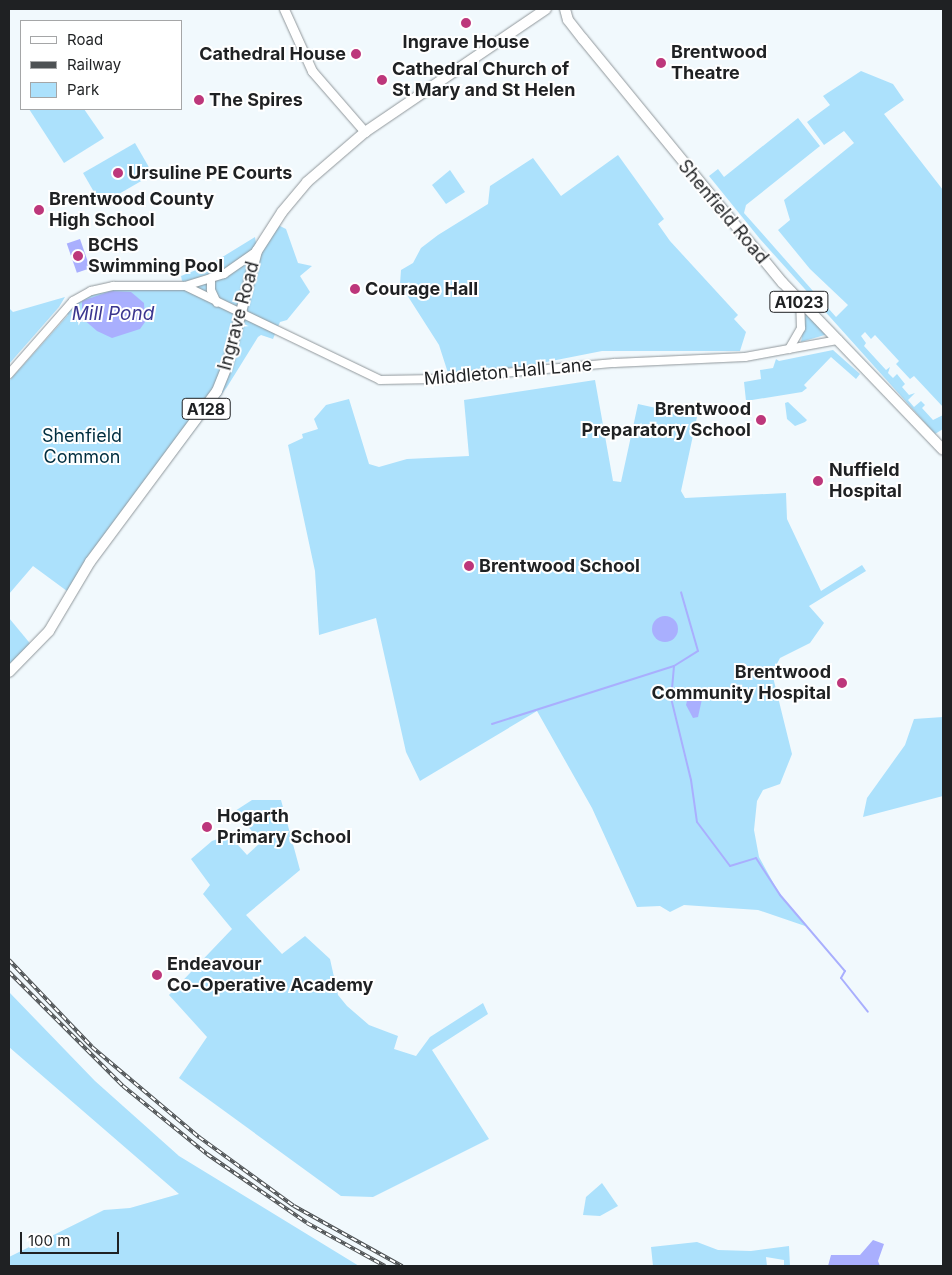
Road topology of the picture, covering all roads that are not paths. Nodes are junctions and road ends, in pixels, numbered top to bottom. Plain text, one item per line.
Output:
1 (284, 9) edge
2 (536, 9) edge
3 (546, 9) edge
4 (555, 9) edge
5 (569, 11) edge
6 (505, 35) junction
7 (365, 132) junction
8 (257, 251) junction
9 (211, 278) junction
10 (184, 286) junction
11 (800, 302) junction
12 (218, 303) junction
13 (242, 314) junction
14 (838, 340) junction
15 (789, 349) junction
16 (9, 374) edge
17 (943, 450) edge
18 (9, 672) edge

1 - 7 main road
2 - 6 main road, Ingrave Road / A128
3 - 6 main road, Ingrave Road / A128
4 - 5 main road
5 - 11 main road, Shenfield Road / A1023
6 - 7 main road, Ingrave Road / A128
7 - 8 main road, Ingrave Road / A128
8 - 9 street
8 - 13 main road, Ingrave Road / A128
9 - 10 street
9 - 12 street
10 - 12 street, Middleton Hall Lane
10 - 16 street
11 - 14 main road, Shenfield Road / A1023
11 - 15 street
12 - 13 street, Middleton Hall Lane
13 - 15 street, Middleton Hall Lane
13 - 18 main road, Ingrave Road / A128
14 - 15 street, Middleton Hall Lane
14 - 17 main road, Shenfield Road / A1023

